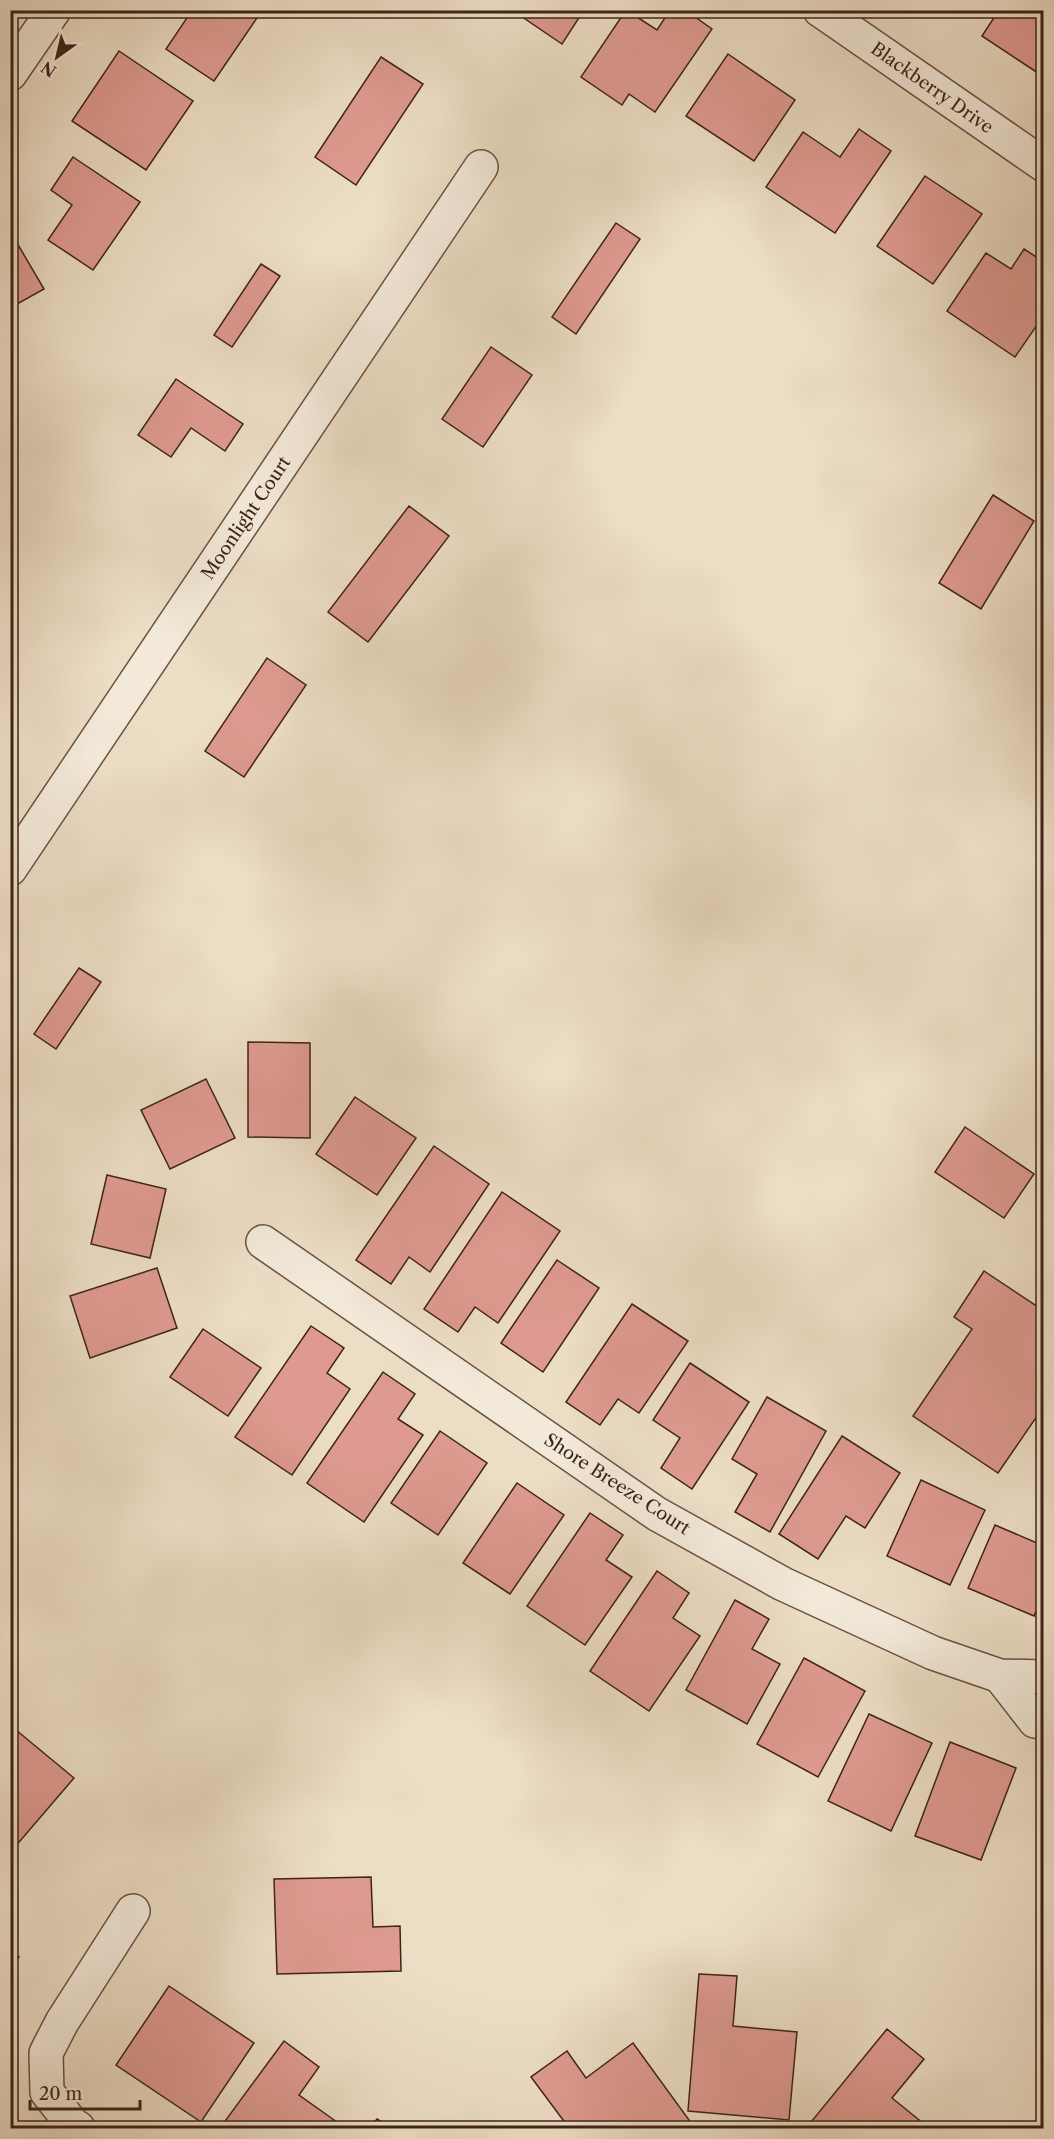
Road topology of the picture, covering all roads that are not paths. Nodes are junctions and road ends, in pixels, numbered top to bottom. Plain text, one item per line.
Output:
1 (54, 10) edge
2 (820, 10) edge
3 (10, 74) edge
4 (1044, 165) edge
5 (481, 167) dead end
6 (10, 869) edge
7 (263, 1242) dead end
8 (1000, 1676) junction
9 (1044, 1677) edge
10 (1044, 1722) edge
11 (133, 1911) dead end
12 (78, 2128) edge

1 - 3 street
2 - 4 street, Blackberry Drive
5 - 6 street, Moonlight Court
7 - 8 street, Shore Breeze Court
8 - 9 street, Shore Breeze Court
8 - 10 street
11 - 12 street

